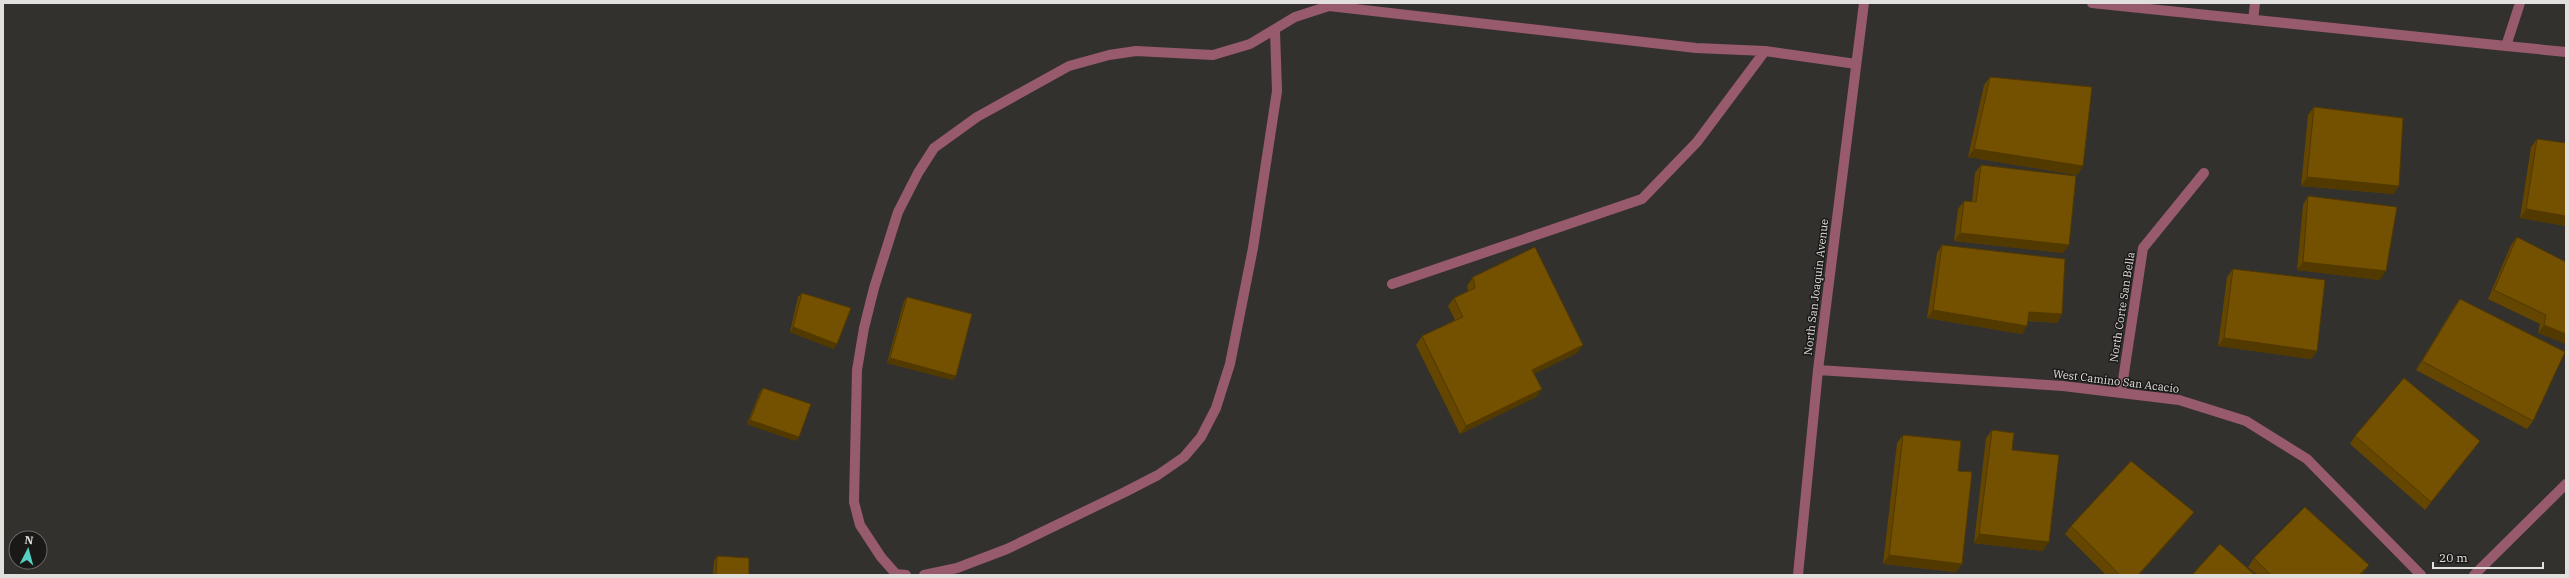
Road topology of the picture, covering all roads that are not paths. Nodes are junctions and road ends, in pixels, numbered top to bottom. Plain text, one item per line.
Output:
1 (1864, 3) edge
2 (2092, 3) edge
3 (2255, 3) edge
4 (2520, 3) edge
5 (2253, 20) junction
6 (1275, 31) junction
7 (2506, 46) junction
8 (1764, 51) junction
9 (2566, 52) edge
10 (1856, 64) junction
11 (2204, 174) dead end
12 (1392, 284) dead end
13 (1818, 370) junction
14 (2121, 393) junction
15 (2566, 484) edge
16 (906, 575) edge
17 (924, 575) edge
18 (1798, 575) edge
19 (2421, 575) edge
20 (2474, 575) edge

1 - 10 street, North San Joaquin Avenue
2 - 5 street
3 - 5 street
4 - 7 street
5 - 7 street
6 - 8 street
6 - 16 street
6 - 17 street
7 - 9 street
8 - 10 street
8 - 12 street
10 - 13 street, North San Joaquin Avenue
11 - 14 street, North Corte San Bella
13 - 14 street, West Camino San Acacio
13 - 18 street, North San Joaquin Avenue
14 - 19 street, West Camino San Acacio
15 - 20 street

